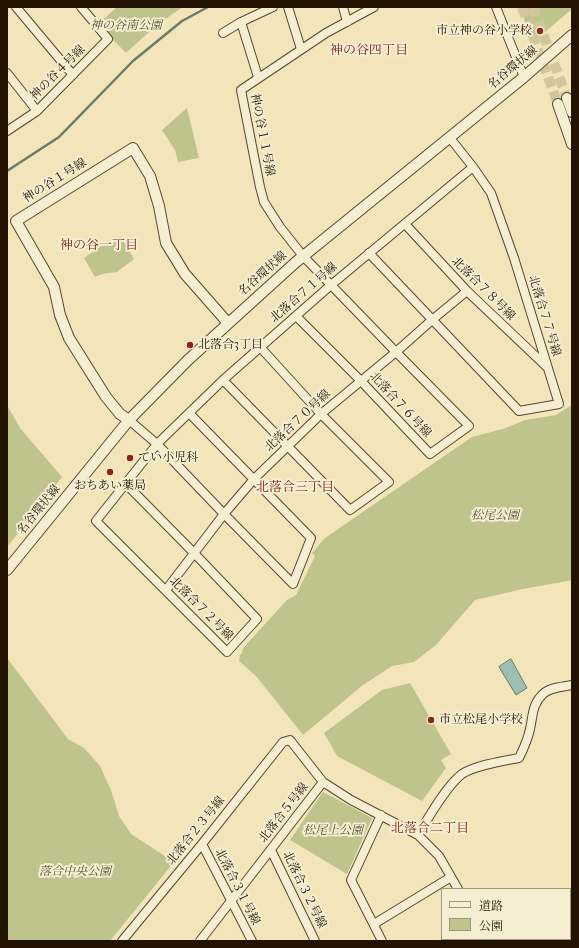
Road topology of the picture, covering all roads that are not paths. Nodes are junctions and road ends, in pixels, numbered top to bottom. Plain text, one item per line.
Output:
1 (16, 7) edge
2 (80, 7) edge
3 (273, 7) edge
4 (288, 7) edge
5 (342, 7) edge
6 (374, 7) edge
7 (496, 7) edge
8 (241, 22) junction
9 (347, 22) junction
10 (223, 32) dead end
11 (572, 35) edge
12 (301, 49) junction
13 (7, 73) edge
14 (73, 75) junction
15 (258, 77) junction
16 (524, 77) junction
17 (567, 98) tunnel mouth
18 (558, 104) tunnel mouth
19 (37, 111) junction
20 (572, 112) edge
21 (7, 131) edge
22 (450, 138) junction
23 (572, 144) edge
24 (473, 167) junction
25 (405, 224) junction
26 (369, 254) junction
27 (303, 256) junction
28 (331, 285) junction
29 (467, 291) junction
30 (296, 316) junction
31 (432, 320) junction
32 (228, 322) junction
33 (260, 348) junction
34 (396, 352) junction
35 (548, 368) junction
36 (223, 380) junction
37 (361, 381) junction
38 (189, 413) junction
39 (321, 414) junction
40 (129, 420) junction
41 (156, 444) junction
42 (288, 446) junction
43 (254, 479) junction
44 (126, 484) junction
45 (224, 514) junction
46 (195, 554) junction
47 (7, 570) edge
48 (166, 590) junction
49 (572, 685) edge
50 (323, 782) junction
51 (381, 815) junction
52 (418, 835) junction
53 (202, 844) junction
54 (271, 850) junction
55 (451, 878) junction
56 (457, 888) edge
57 (231, 900) junction
58 (374, 924) junction
59 (122, 941) edge
60 (200, 941) edge
61 (252, 941) edge
62 (316, 941) edge
63 (382, 941) edge

1 - 14 street
2 - 14 street, 神の谷４号線
3 - 8 street
4 - 12 street
5 - 9 street
6 - 9 street, 神の谷１１号線
7 - 16 street
8 - 10 street
8 - 15 street
9 - 12 street, 神の谷１１号線
11 - 16 street, 名谷環状線
12 - 15 street, 神の谷１１号線
13 - 19 street
14 - 19 street, 神の谷４号線
15 - 27 street, 神の谷１１号線
16 - 22 street, 名谷環状線
17 - 20 street
18 - 23 street
19 - 21 street, 神の谷４号線
22 - 24 street, 北落合７７号線
22 - 27 street, 名谷環状線
24 - 25 street, 北落合７１号線
24 - 35 street, 北落合７７号線
25 - 26 street, 北落合７１号線
25 - 29 street, 北落合７８号線
26 - 28 street, 北落合７１号線
26 - 31 street, 北落合７７号線
27 - 28 street
27 - 32 street, 名谷環状線
28 - 30 street, 北落合７１号線
28 - 34 street
29 - 31 street, 北落合７０号線
29 - 35 street, 北落合７８号線
30 - 33 street, 北落合７１号線
30 - 37 street, 北落合７６号線
31 - 34 street, 北落合７０号線
31 - 35 street, 北落合７７号線
32 - 40 street, 名谷環状線
32 - 40 street, 神の谷１号線
33 - 36 street, 北落合７１号線
33 - 39 street
34 - 37 street, 北落合７０号線
34 - 37 street, 北落合７６号線
36 - 38 street, 北落合７１号線
36 - 42 street
37 - 39 street, 北落合７０号線
38 - 41 street, 北落合７１号線
38 - 43 street
39 - 42 street, 北落合７０号線
39 - 42 street
40 - 41 street
40 - 47 street, 名谷環状線
41 - 44 street, 北落合７２号線
41 - 45 street
42 - 43 street, 北落合７０号線
43 - 45 street, 北落合７０号線
43 - 45 street
44 - 46 street, 北落合７２号線
44 - 48 street, 北落合７２号線
45 - 46 street, 北落合７０号線
46 - 48 street, 北落合７０号線
46 - 48 street, 北落合７２号線
49 - 52 street
50 - 51 street, 北落合５号線
50 - 53 street, 北落合２３号線
50 - 54 street, 北落合５号線
51 - 52 street, 北落合５号線
51 - 58 street
52 - 55 street, 北落合５号線
53 - 57 street, 北落合３１号線
53 - 59 street, 北落合２３号線
54 - 57 street, 北落合５号線
54 - 62 street, 北落合３２号線
55 - 56 street, 北落合５号線
55 - 58 street
57 - 60 street, 北落合５号線
57 - 61 street, 北落合３１号線
58 - 63 street

